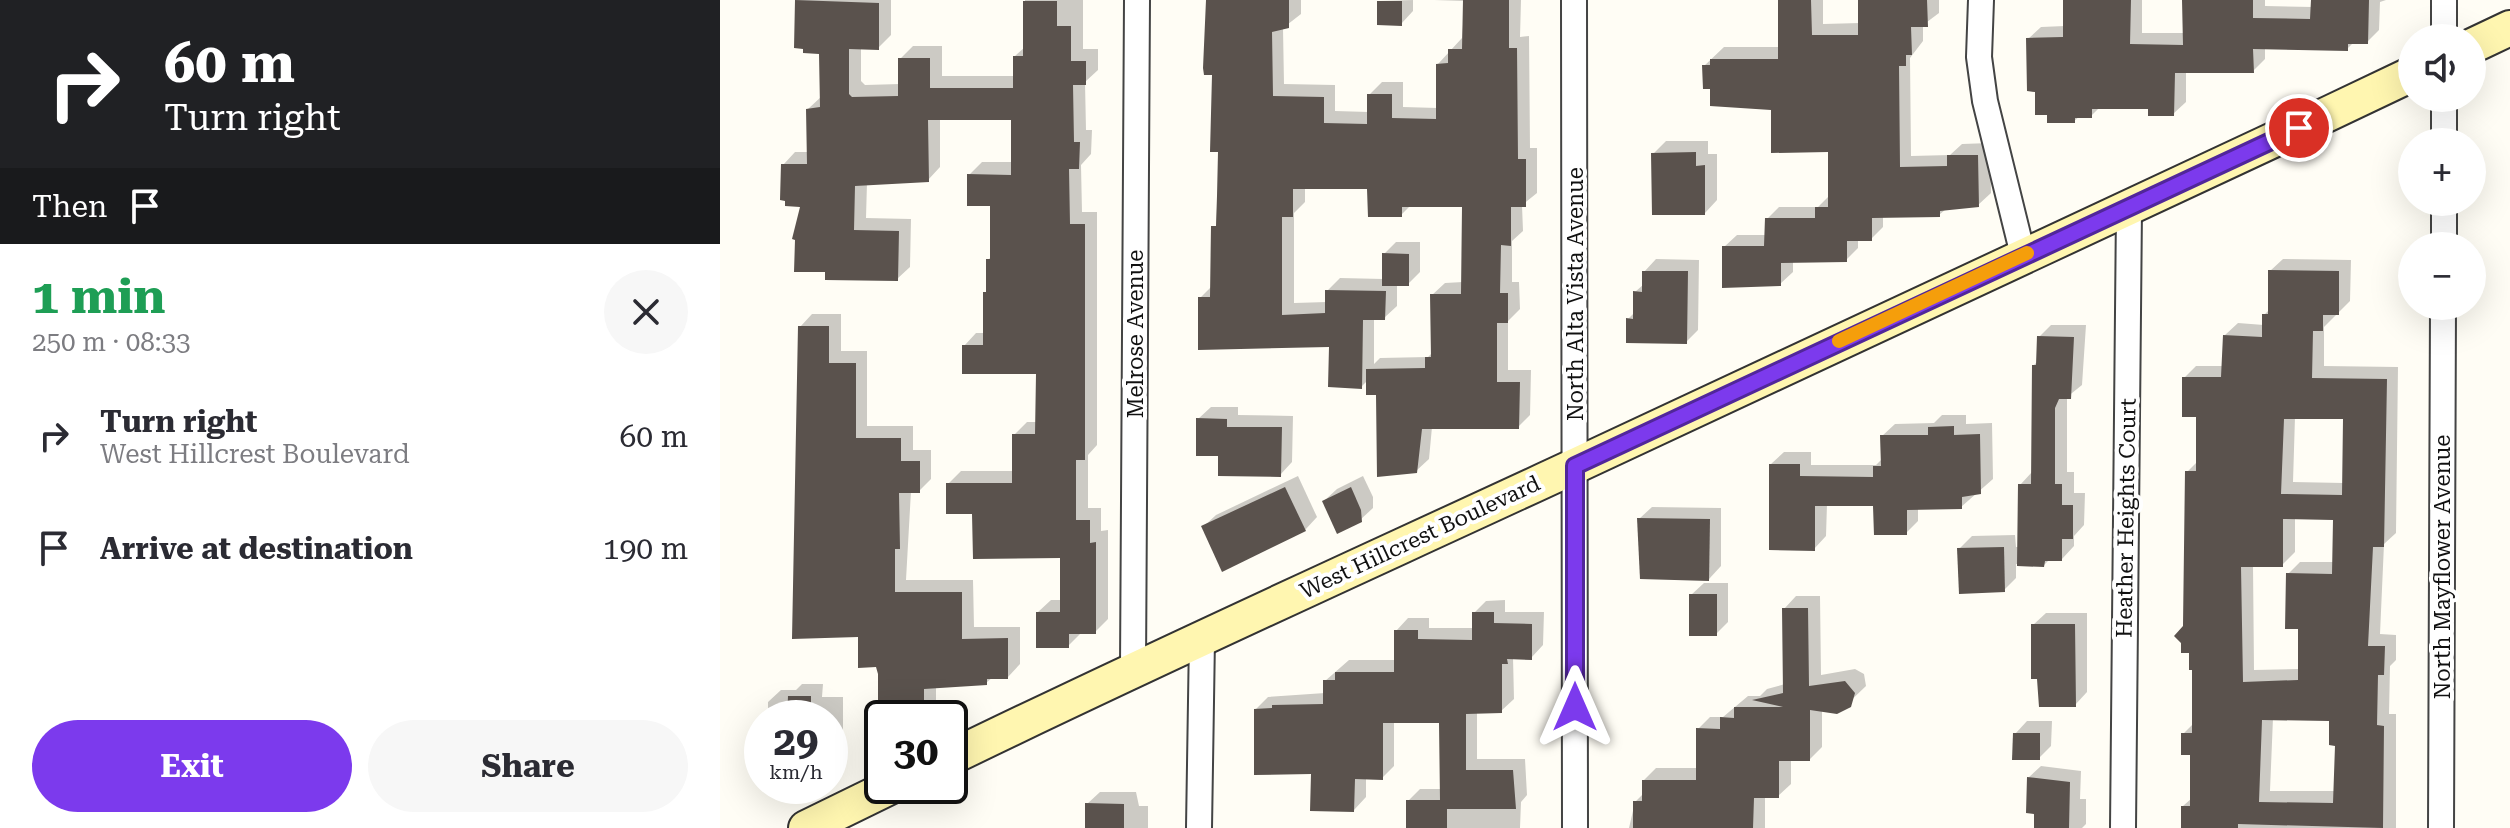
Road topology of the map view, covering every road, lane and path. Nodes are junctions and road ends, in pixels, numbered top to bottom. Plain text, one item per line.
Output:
1 (1137, 0) edge
2 (1574, 0) edge
3 (1981, 0) edge
4 (2444, 0) edge
5 (2444, 24) edge
6 (2510, 28) edge
7 (2486, 39) edge
8 (2398, 81) edge
9 (2129, 209) junction
10 (2023, 255) junction
11 (2443, 320) edge
12 (1575, 466) junction
13 (1202, 638) junction
14 (1133, 668) junction
15 (968, 749) edge
16 (864, 800) edge
17 (806, 828) edge
18 (1199, 828) edge
19 (1575, 828) edge
20 (2123, 828) edge
21 (2441, 828) edge

1 - 14 street, Melrose Avenue
2 - 12 street, North Alta Vista Avenue
3 - 10 street
4 - 5 street
6 - 7 street
8 - 9 street, West Hillcrest Boulevard
9 - 10 street, West Hillcrest Boulevard
9 - 20 street, Heather Heights Court
10 - 12 street, West Hillcrest Boulevard
11 - 21 street, North Mayflower Avenue
12 - 13 street, West Hillcrest Boulevard
12 - 19 street, North Alta Vista Avenue
13 - 14 street, West Hillcrest Boulevard
13 - 18 street
14 - 15 street, West Hillcrest Boulevard
16 - 17 street

